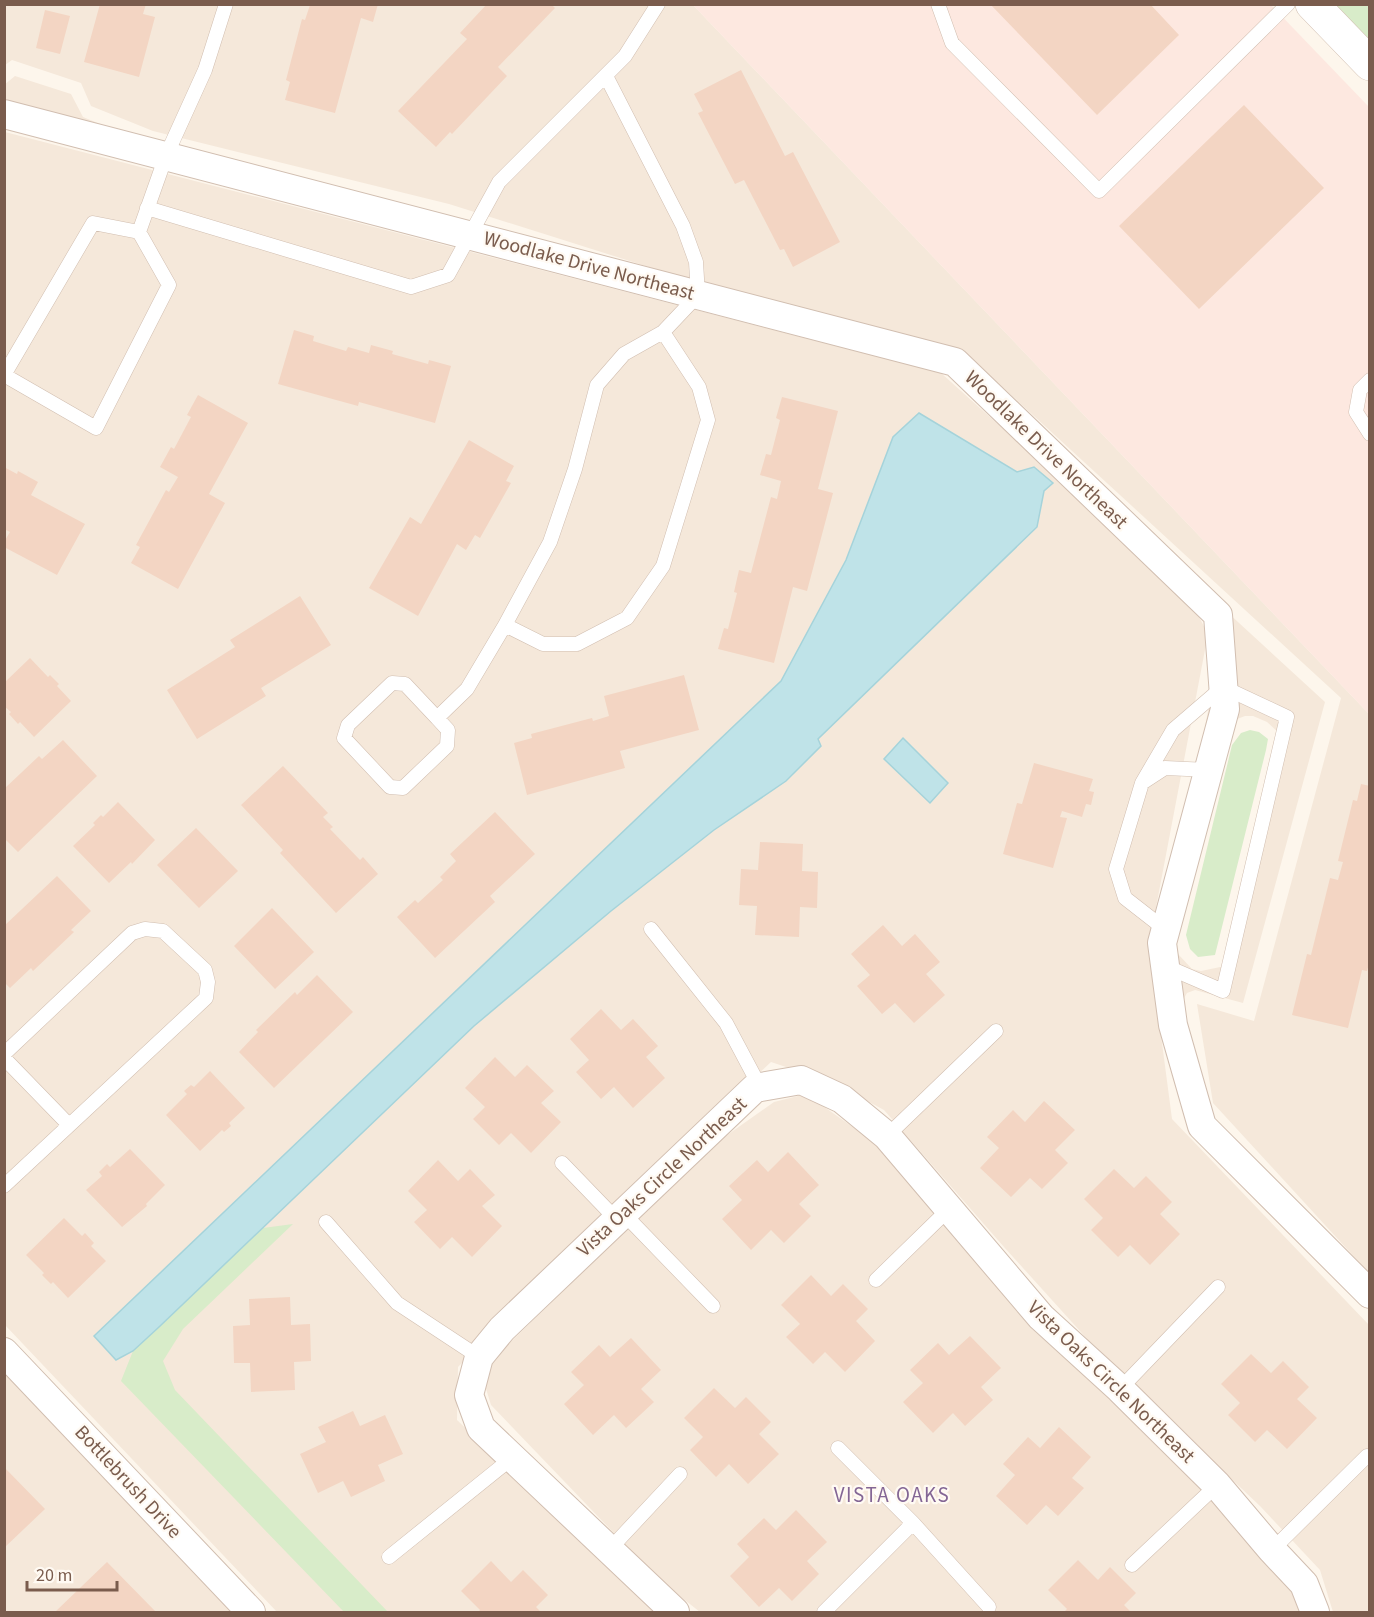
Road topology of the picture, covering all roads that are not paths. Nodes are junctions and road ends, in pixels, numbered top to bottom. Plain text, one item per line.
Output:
1 (226, 4) edge
2 (658, 4) edge
3 (938, 4) edge
4 (1288, 4) edge
5 (1312, 4) edge
6 (1370, 64) edge
7 (606, 76) junction
8 (4, 114) edge
9 (166, 156) junction
10 (147, 208) junction
11 (139, 232) junction
12 (470, 235) junction
13 (698, 295) junction
14 (663, 332) junction
15 (4, 375) edge
16 (1370, 380) edge
17 (1370, 434) edge
18 (505, 625) junction
19 (1223, 687) junction
20 (437, 718) junction
21 (1209, 770) junction
22 (1142, 783) junction
23 (651, 928) dead end
24 (1166, 930) junction
25 (1166, 966) junction
26 (996, 1031) dead end
27 (4, 1054) edge
28 (4, 1058) edge
29 (760, 1087) junction
30 (69, 1125) junction
31 (887, 1136) junction
32 (562, 1163) dead end
33 (4, 1186) edge
34 (949, 1209) junction
35 (620, 1216) junction
36 (326, 1222) dead end
37 (876, 1280) dead end
38 (1218, 1287) dead end
39 (1368, 1291) edge
40 (713, 1306) dead end
41 (4, 1352) edge
42 (479, 1357) junction
43 (1120, 1389) junction
44 (838, 1448) dead end
45 (1367, 1456) dead end
46 (512, 1458) junction
47 (680, 1474) dead end
48 (1217, 1485) junction
49 (913, 1523) junction
50 (609, 1550) junction
51 (1272, 1550) junction
52 (389, 1557) dead end
53 (1132, 1565) dead end
54 (989, 1607) dead end
55 (251, 1612) edge
56 (675, 1612) edge
57 (824, 1612) edge
58 (1315, 1612) edge

1 - 9 lane
2 - 7 lane
3 - 4 lane
5 - 6 street
7 - 12 lane
7 - 13 lane
8 - 9 street, Woodlake Drive Northeast
9 - 10 lane
9 - 12 street, Woodlake Drive Northeast
10 - 11 lane
10 - 12 lane
11 - 15 lane
11 - 15 lane
12 - 13 street, Woodlake Drive Northeast
13 - 14 lane
13 - 19 street, Woodlake Drive Northeast
14 - 18 lane
14 - 18 lane
16 - 17 lane
18 - 20 lane
19 - 21 street, Woodlake Drive Northeast
19 - 22 lane
19 - 25 lane
20 - 20 lane
21 - 22 lane
21 - 24 street, Woodlake Drive Northeast
22 - 24 lane
23 - 29 lane
24 - 25 street, Woodlake Drive Northeast
25 - 39 street, Woodlake Drive Northeast
26 - 31 lane
27 - 30 lane
28 - 30 lane
29 - 31 street, Vista Oaks Circle Northeast
29 - 35 street, Vista Oaks Circle Northeast
30 - 33 lane
31 - 34 street, Vista Oaks Circle Northeast
32 - 35 lane
34 - 37 lane
34 - 43 street, Vista Oaks Circle Northeast
35 - 40 lane
35 - 42 street, Vista Oaks Circle Northeast
36 - 42 lane
38 - 43 lane
41 - 55 street, Bottlebrush Drive
42 - 46 street, Vista Oaks Circle Northeast
43 - 48 street, Vista Oaks Circle Northeast
44 - 49 lane
45 - 51 lane
46 - 50 street, Vista Oaks Circle Northeast
46 - 52 lane
47 - 50 lane
48 - 51 street, Vista Oaks Circle Northeast
48 - 53 lane
49 - 54 lane
49 - 57 lane
50 - 56 street, Vista Oaks Circle Northeast
51 - 58 street, Vista Oaks Circle Northeast

